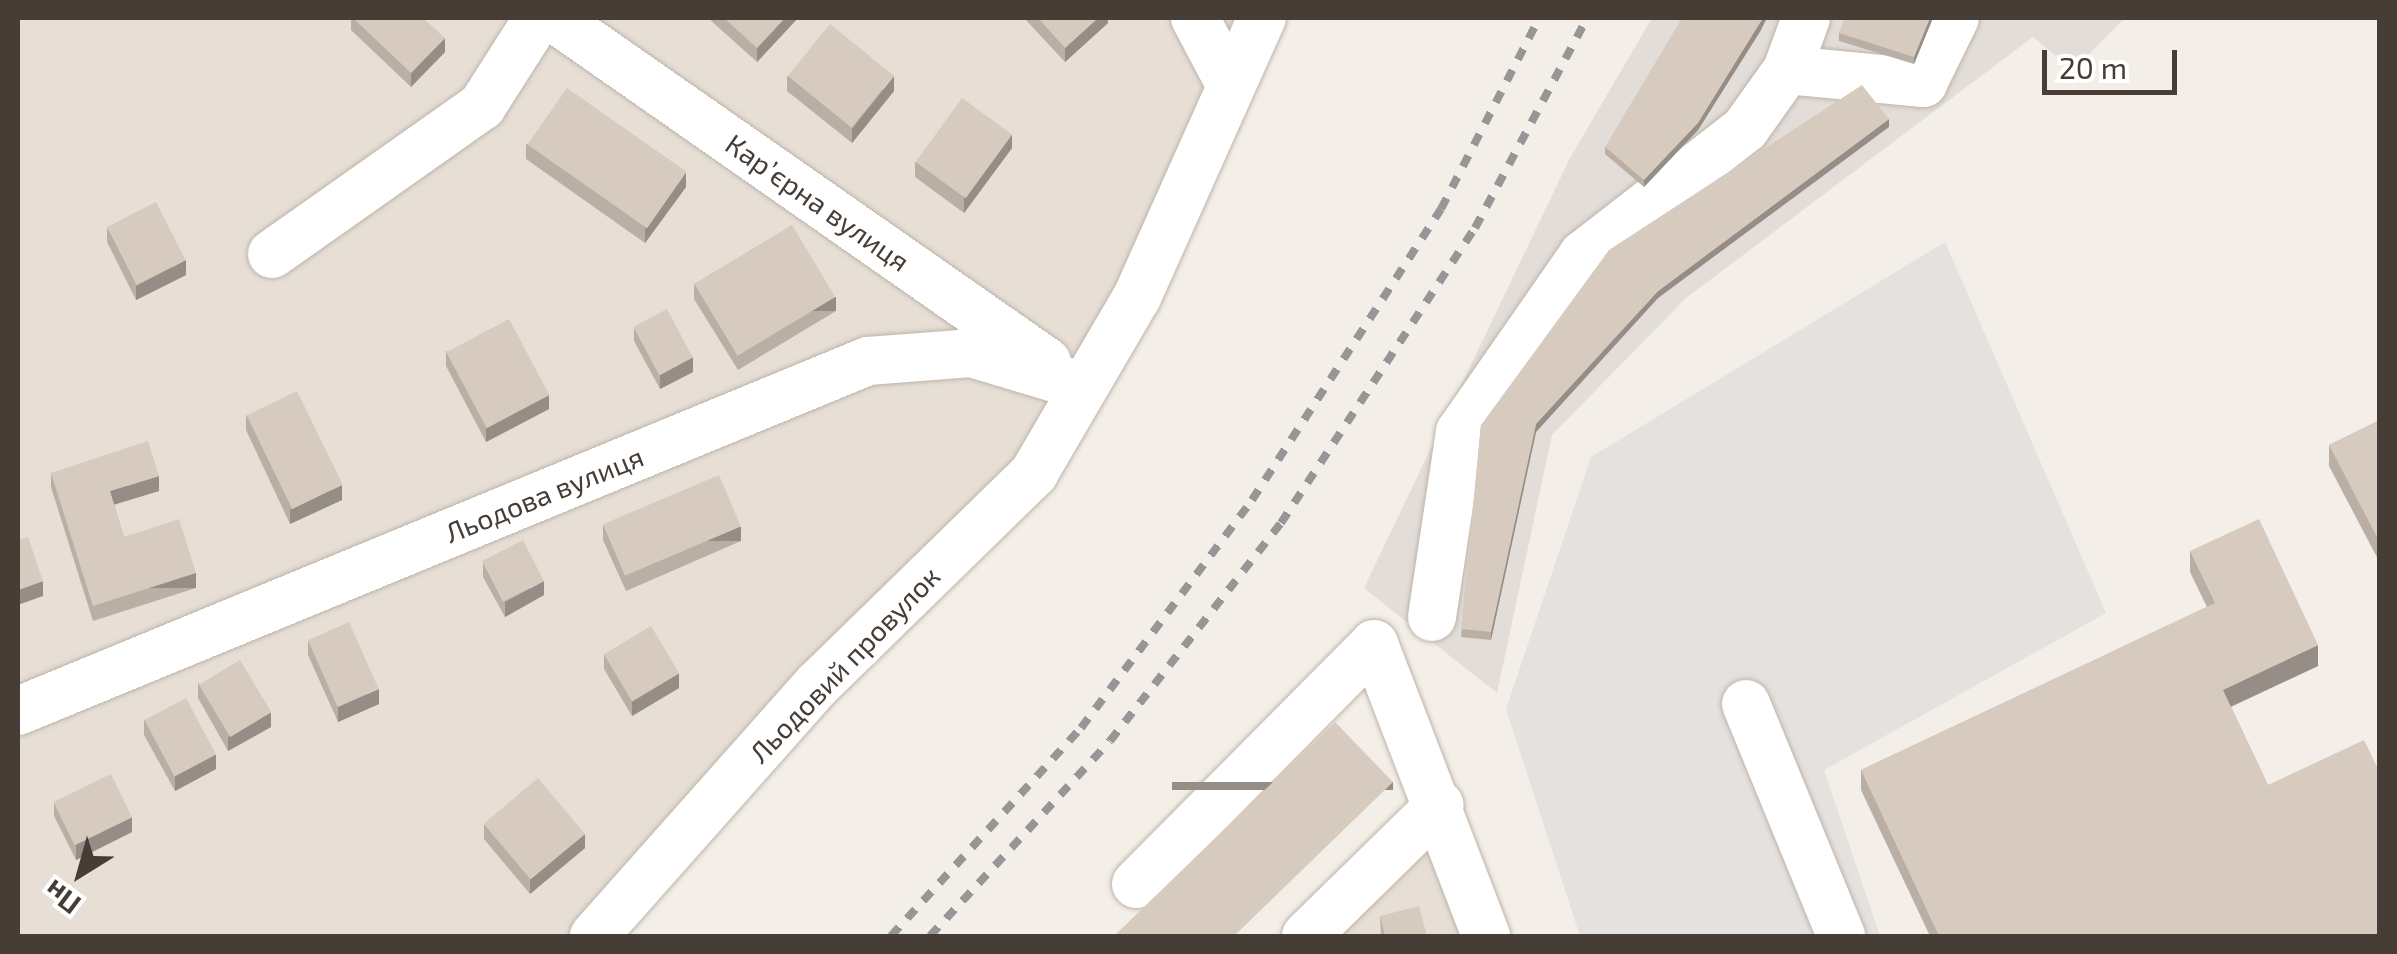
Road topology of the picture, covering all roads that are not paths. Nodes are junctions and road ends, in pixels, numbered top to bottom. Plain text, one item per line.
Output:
1 (538, 18) edge
2 (554, 18) edge
3 (1195, 18) edge
4 (1262, 18) edge
5 (1806, 18) edge
6 (1955, 18) edge
7 (1787, 70) junction
8 (1230, 84) junction
9 (272, 254) dead end
10 (1082, 386) junction
11 (1432, 617) dead end
12 (1746, 704) dead end
13 (18, 711) edge
14 (1440, 805) junction
15 (1136, 884) dead end
16 (594, 936) edge
17 (1306, 936) edge
18 (1486, 936) edge
19 (1840, 936) edge

1 - 9 street
2 - 10 street, Карʼєрна вулиця
3 - 8 street
4 - 8 street, Льодовий провулок
5 - 7 street
6 - 7 street
7 - 11 street
8 - 10 street, Льодовий провулок
10 - 13 street, Льодова вулиця
10 - 16 street, Льодовий провулок
12 - 19 street
14 - 15 street
14 - 17 street
14 - 18 street

